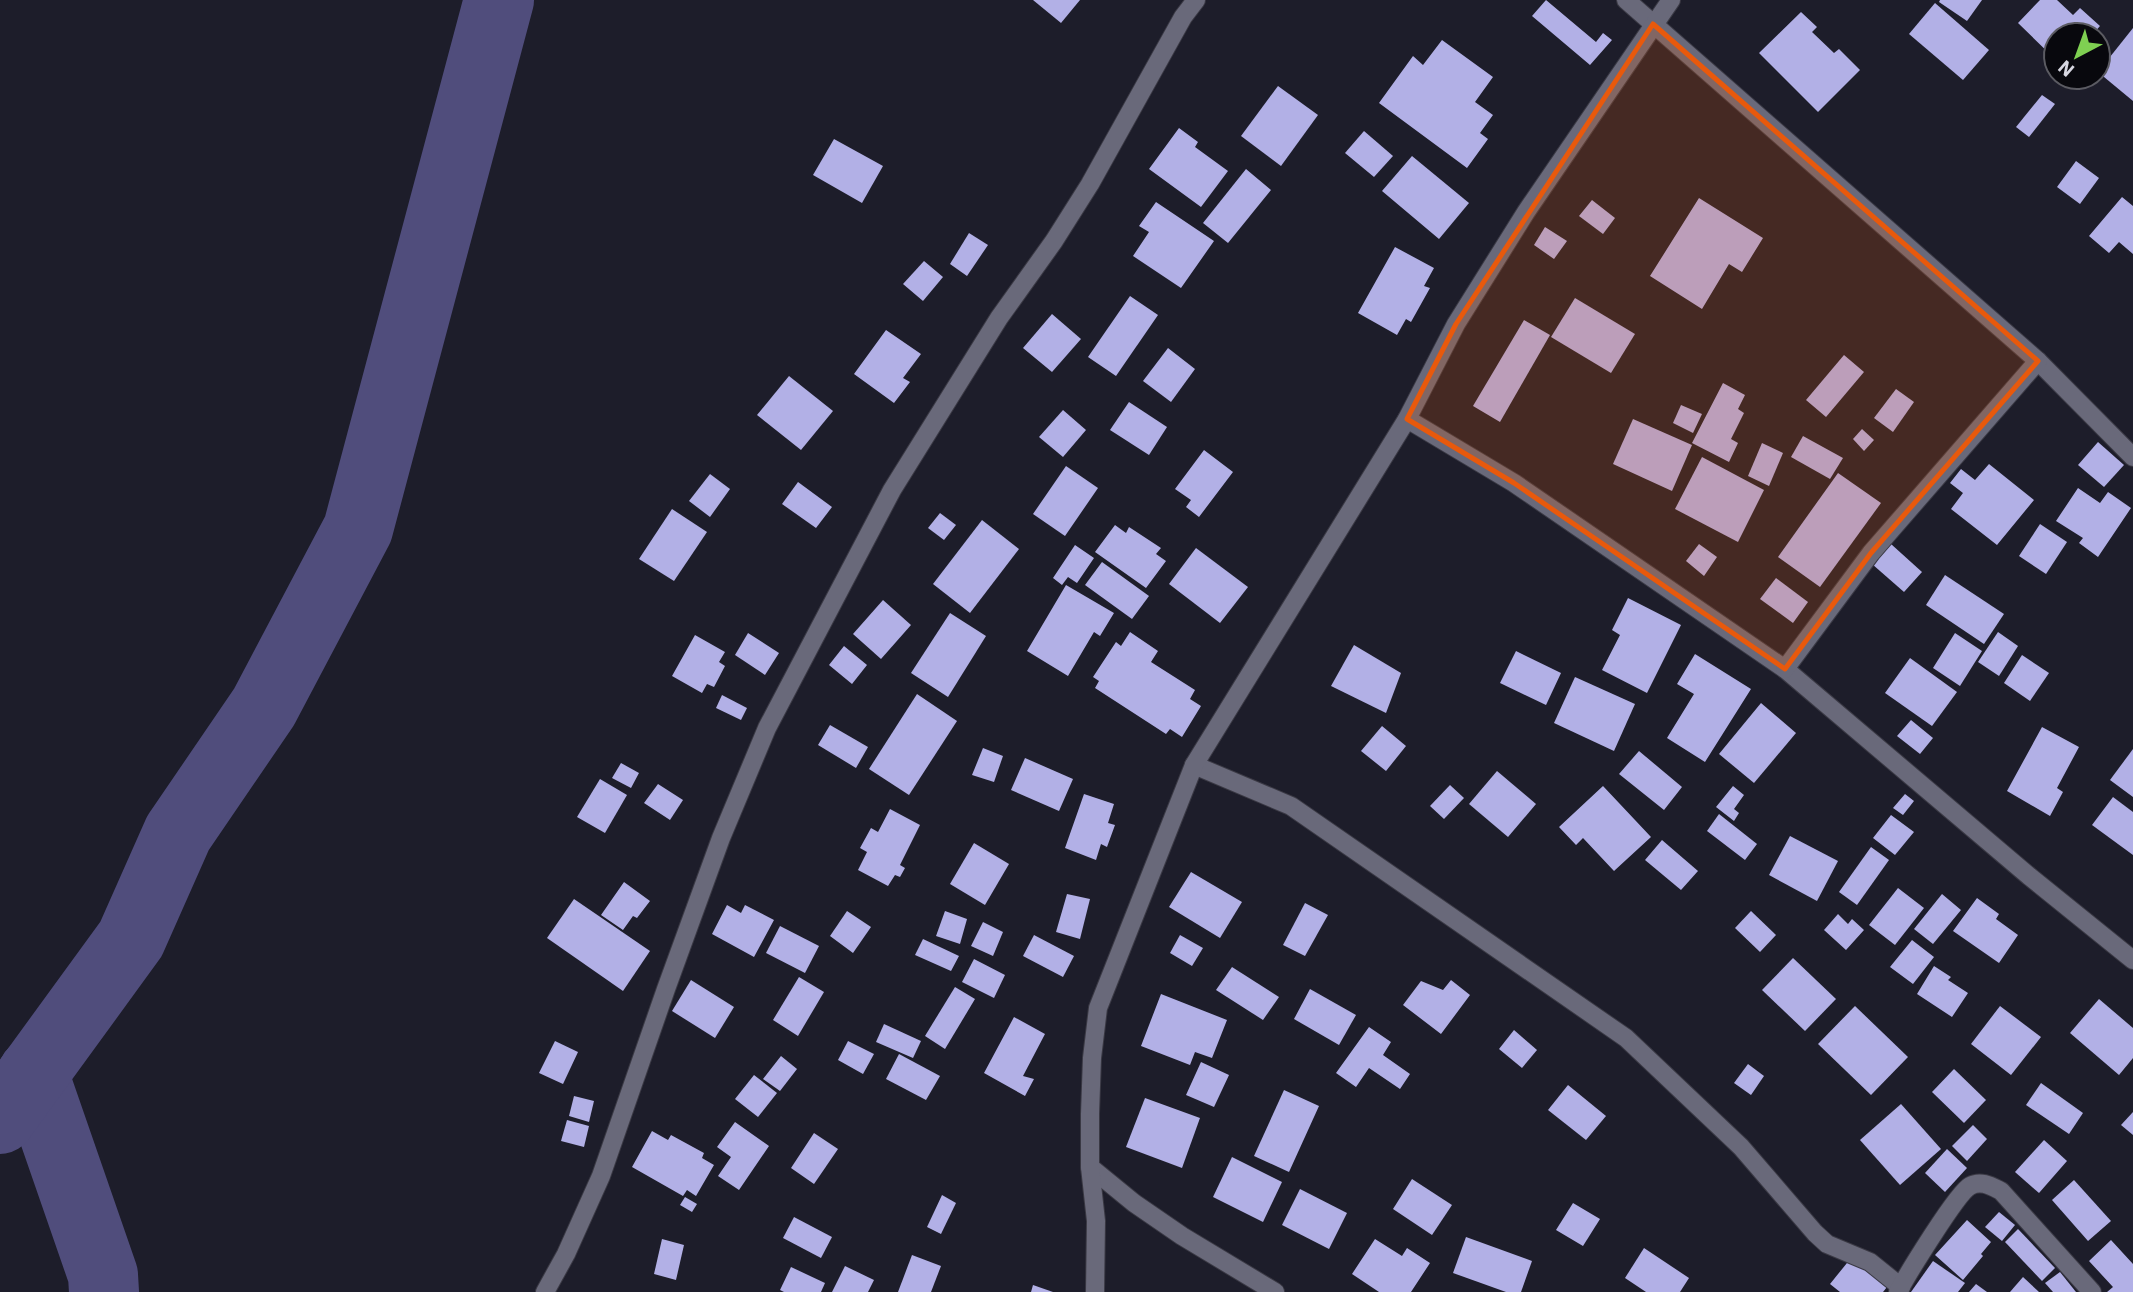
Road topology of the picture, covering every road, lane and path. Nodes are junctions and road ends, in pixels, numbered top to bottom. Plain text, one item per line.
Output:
1 (1196, 0) edge
2 (1626, 0) edge
3 (1671, 0) edge
4 (1653, 24) junction
5 (2038, 361) junction
6 (1407, 419) junction
7 (2133, 457) edge
8 (1785, 669) junction
9 (1194, 765) junction
10 (2133, 960) edge
11 (1090, 1167) junction
12 (1899, 1290) edge
13 (545, 1292) edge
14 (1095, 1292) edge
15 (1275, 1292) edge
16 (2092, 1292) edge

1 - 13 street
2 - 4 street
3 - 4 street
4 - 5 street
4 - 6 street
5 - 7 street
5 - 8 street
6 - 8 street
6 - 9 street
8 - 10 street
9 - 11 street
9 - 12 street
11 - 14 street
11 - 15 street
12 - 16 street

